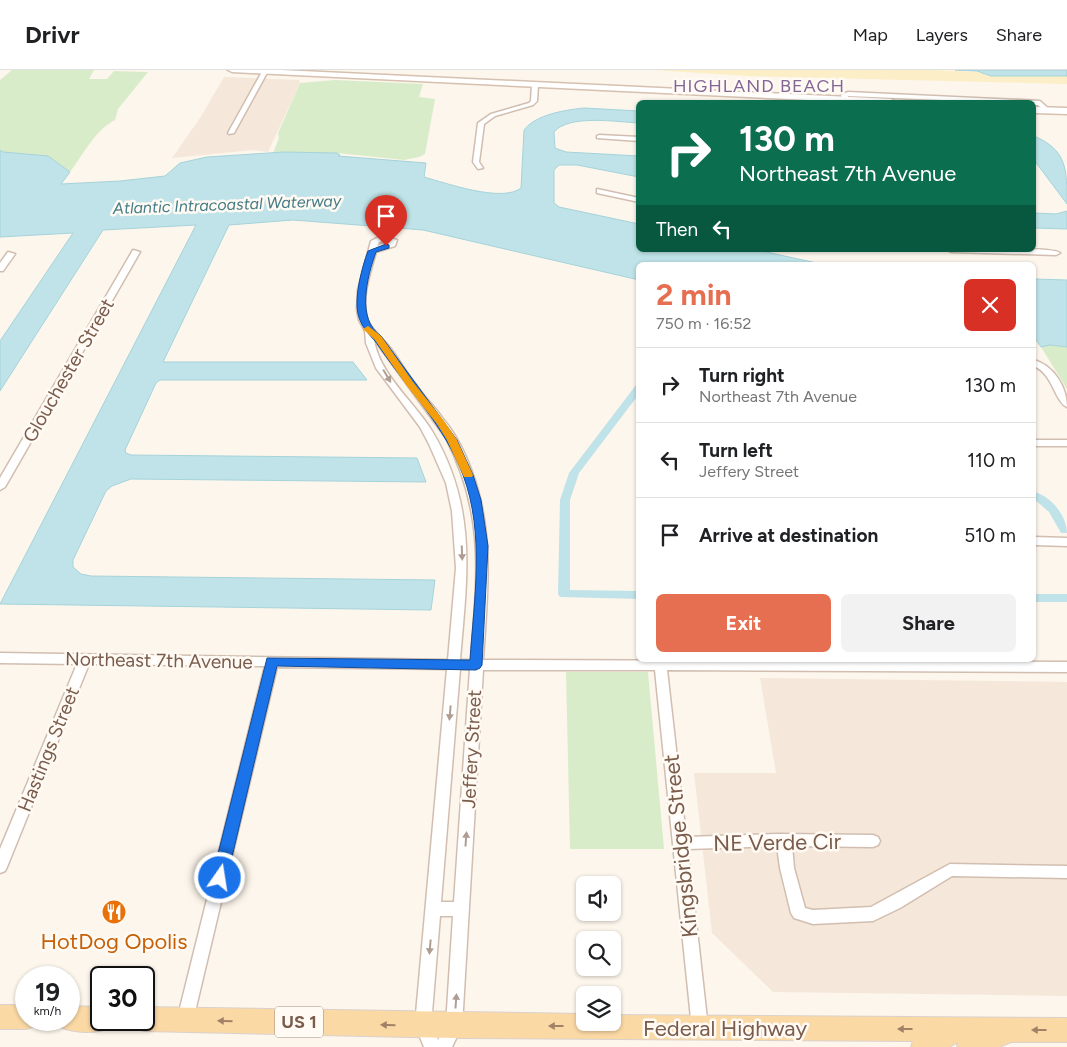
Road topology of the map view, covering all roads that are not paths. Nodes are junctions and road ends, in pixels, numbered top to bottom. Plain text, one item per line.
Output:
1 (232, 70) edge
2 (265, 72) junction
3 (535, 85) junction
4 (782, 100) edge
5 (845, 100) joint
6 (935, 100) edge
7 (948, 100) edge
8 (1036, 103) edge
9 (1036, 110) edge
10 (1046, 110) junction
11 (1067, 111) edge
12 (231, 133) dead end
13 (598, 137) dead end
14 (636, 139) edge
15 (480, 168) dead end
16 (600, 191) dead end
17 (636, 199) edge
18 (372, 251) dead end
19 (136, 252) dead end
20 (1021, 252) edge
21 (1056, 253) dead end
22 (11, 254) dead end
23 (0, 269) edge
24 (369, 332) junction
25 (1037, 364) edge
26 (1067, 404) edge
27 (1036, 443) edge
28 (1067, 443) edge
29 (0, 487) edge
30 (481, 528) junction
31 (461, 530) junction
32 (1036, 542) edge
33 (1067, 542) edge
34 (0, 658) edge
35 (85, 659) junction
36 (272, 662) junction
37 (660, 662) edge
38 (454, 664) junction
39 (476, 665) junction
40 (1067, 668) edge
41 (784, 840) junction
42 (873, 841) dead end
43 (682, 843) dead end
44 (0, 866) edge
45 (1067, 872) edge
46 (434, 909) junction
47 (462, 909) junction
48 (0, 1017) edge
49 (15, 1018) edge
50 (155, 1019) edge
51 (186, 1020) junction
52 (700, 1028) junction
53 (1067, 1030) edge
54 (428, 1036) edge
55 (448, 1037) edge
56 (962, 1038) edge
57 (924, 1047) edge

1 - 2 main road
2 - 3 main road
2 - 12 street
3 - 4 main road
3 - 15 street
4 - 5 main road
5 - 6 street
6 - 7 street
8 - 10 street
9 - 10 main road
10 - 11 main road
13 - 14 street
16 - 17 street
18 - 24 street, Jeffery Street
19 - 29 street, Glouchester Street
20 - 21 street
22 - 23 street
24 - 30 street, Jeffery Street
24 -> 31 street, Jeffery Street
25 - 26 street
27 - 28 street
30 - 31 street
30 - 39 street, Jeffery Street
31 -> 38 street, Jeffery Street
32 - 33 street
34 - 35 street, Northeast 7th Avenue
35 - 36 street, Northeast 7th Avenue
35 - 44 street, Hastings Street
36 - 38 street, Northeast 7th Avenue
36 - 51 street
37 - 39 street, Northeast 7th Avenue
37 - 40 street, Northeast 7th Avenue
37 - 52 street, Kingsbridge Street
38 - 39 street, Northeast 7th Avenue
38 -> 46 street, Jeffery Street
47 -> 39 street, Jeffery Street
41 - 42 street, NE Verde Cir
41 - 43 street, NE Verde Cir
41 - 45 street
46 - 47 street
46 -> 54 street, Jeffery Street
55 -> 47 street, Jeffery Street
48 - 49 main road
50 - 51 main road, Federal Highway / US 1
54 -> 51 main road, Federal Highway / US 1
52 -> 55 main road, Federal Highway / US 1
56 -> 52 main road, Federal Highway / US 1
53 -> 56 main road
54 - 55 main road, Federal Highway / US 1
56 - 57 main road

